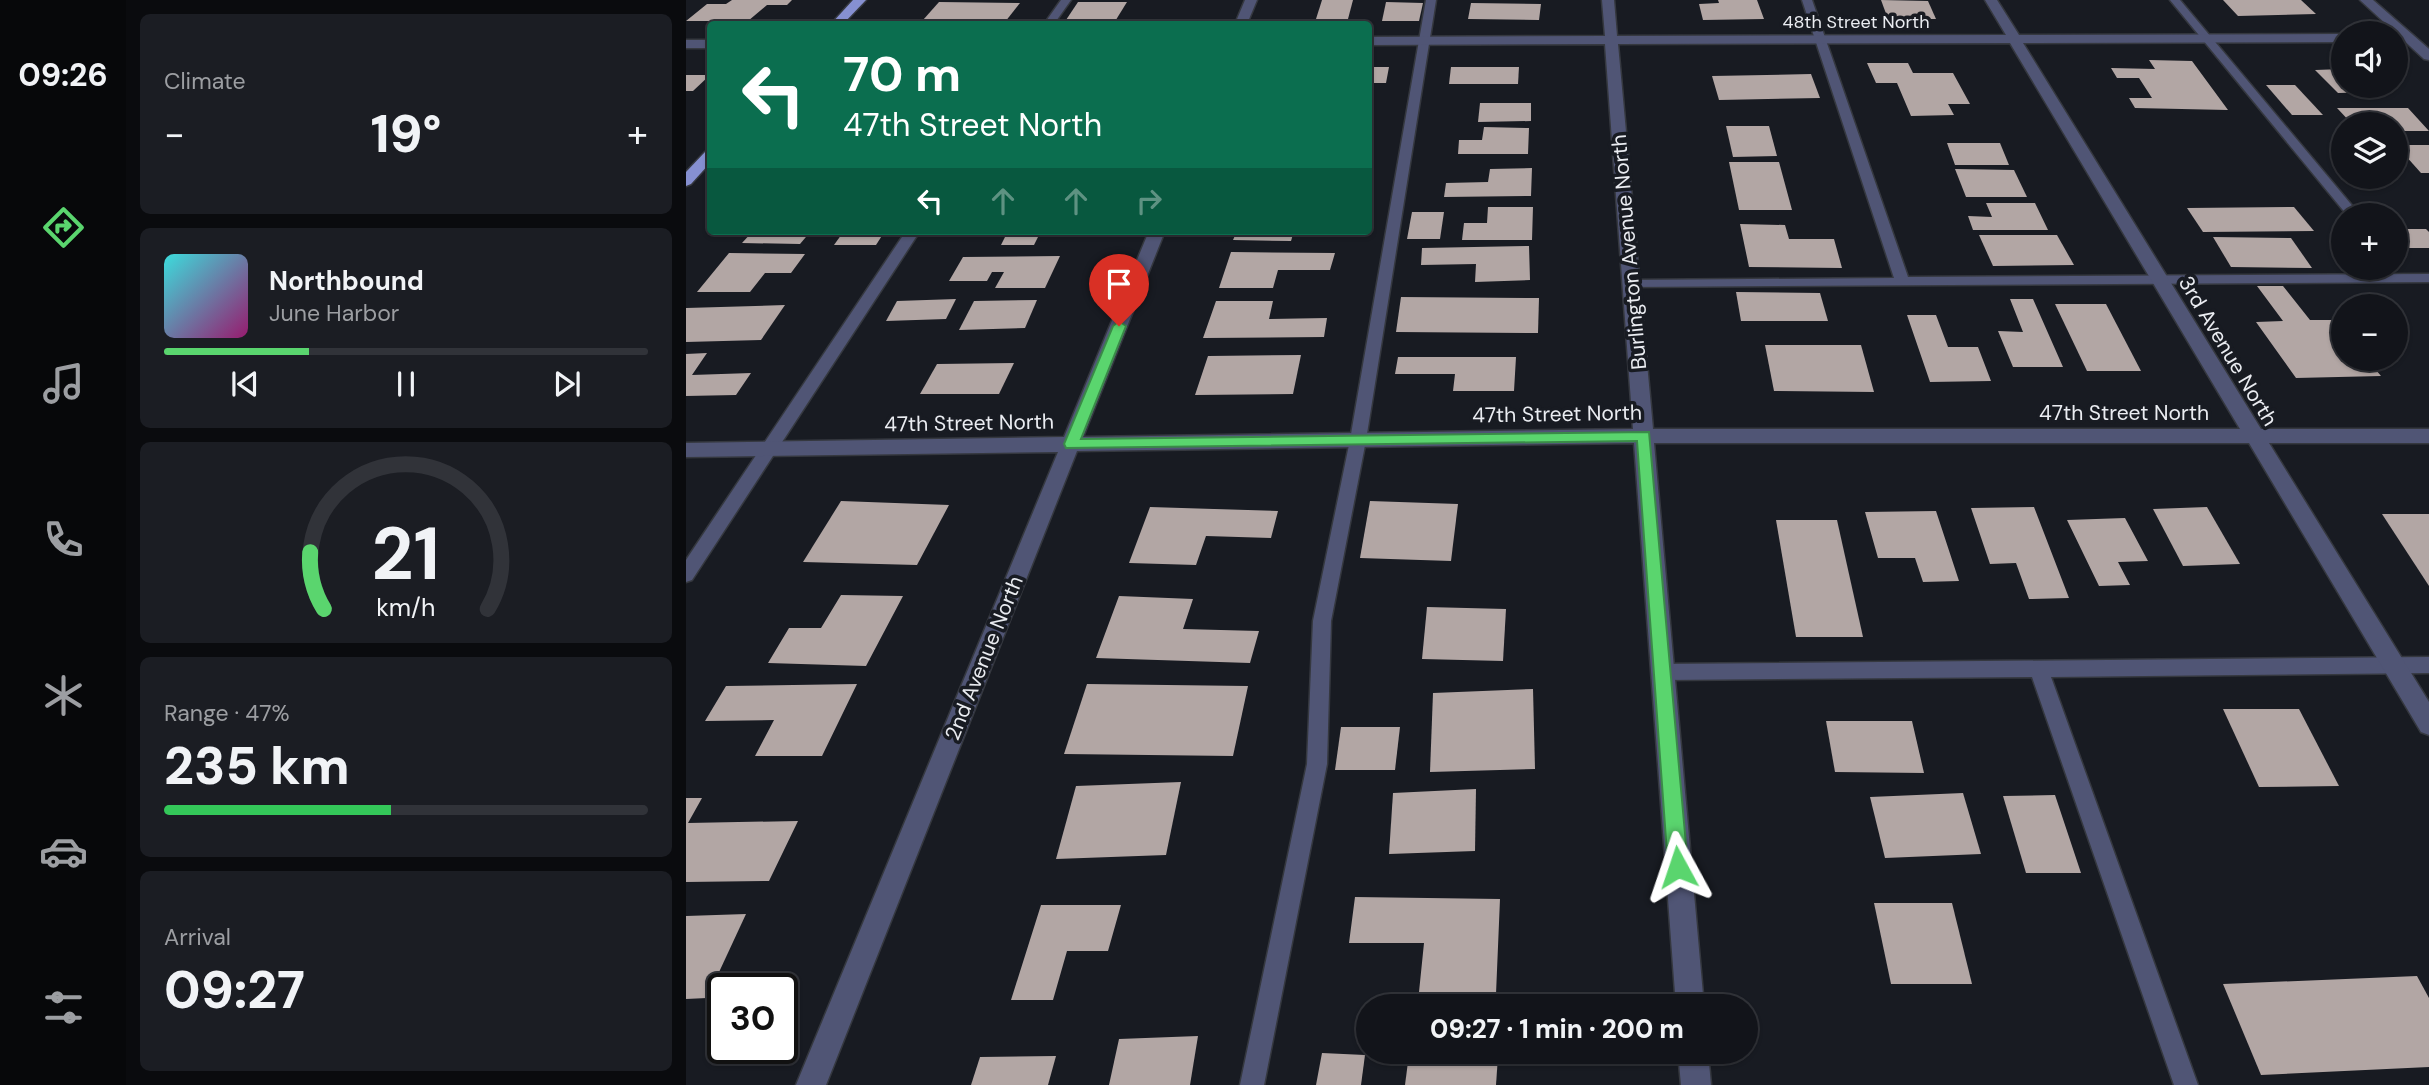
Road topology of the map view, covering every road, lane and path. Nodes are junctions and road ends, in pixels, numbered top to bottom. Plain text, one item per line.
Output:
1 (860, 0) edge
2 (1066, 0) edge
3 (1251, 0) edge
4 (1430, 0) edge
5 (1608, 0) edge
6 (1807, 0) edge
7 (1991, 0) edge
8 (2175, 0) edge
9 (2366, 0) edge
10 (840, 21) edge
11 (1051, 21) edge
12 (1242, 21) edge
13 (2386, 21) edge
14 (2331, 38) edge
15 (2408, 38) edge
16 (2429, 38) edge
17 (2014, 39) junction
18 (2208, 39) junction
19 (1612, 40) junction
20 (1821, 40) junction
21 (1372, 41) edge
22 (1424, 41) junction
23 (2408, 42) edge
24 (686, 44) edge
25 (707, 44) edge
26 (2429, 57) edge
27 (707, 158) edge
28 (686, 181) edge
29 (2344, 203) edge
30 (910, 235) edge
31 (1155, 235) edge
32 (2158, 278) junction
33 (2331, 278) edge
34 (2408, 278) edge
35 (2429, 278) edge
36 (1902, 281) junction
37 (1631, 284) junction
38 (2252, 435) junction
39 (1644, 436) junction
40 (2429, 436) edge
41 (1358, 440) junction
42 (1071, 444) junction
43 (686, 450) edge
44 (769, 450) junction
45 (686, 575) edge
46 (2393, 665) junction
47 (2429, 665) edge
48 (2038, 668) junction
49 (1662, 671) junction
50 (2429, 724) edge
51 (1689, 994) edge
52 (1694, 1064) edge
53 (811, 1085) edge
54 (1252, 1085) edge
55 (1696, 1085) edge
56 (2186, 1085) edge

1 - 10 main road
2 - 11 lane
3 - 12 street
4 - 22 lane
5 - 19 street, Burlington Avenue North
6 - 20 lane
7 - 17 street, 3rd Avenue North
8 - 18 lane
9 - 13 street
14 - 18 street, 48th Street North
15 - 16 street
17 - 18 street, 48th Street North
17 - 20 street, 48th Street North
17 - 32 street, 3rd Avenue North
18 - 29 lane
19 - 20 street, 48th Street North
19 - 22 street, 48th Street North
19 - 37 street, Burlington Avenue North
20 - 36 lane
21 - 22 street, 48th Street North
22 - 41 lane
23 - 26 street
24 - 25 street
27 - 28 main road
30 - 44 lane
31 - 42 street, 2nd Avenue North
32 - 33 lane
32 - 36 lane
32 - 38 street, 3rd Avenue North
34 - 35 lane
36 - 37 lane
37 - 39 street, Burlington Avenue North
38 - 39 street, 47th Street North
38 - 40 street, 47th Street North
38 - 46 street, 3rd Avenue North
39 - 41 street, 47th Street North
39 - 49 street, Burlington Avenue North
41 - 42 street, 47th Street North
41 - 54 lane
42 - 44 street, 47th Street North
42 - 53 street, 2nd Avenue North
43 - 44 street, 47th Street North
44 - 45 lane
46 - 47 lane
46 - 48 lane
46 - 50 street, 3rd Avenue North
48 - 49 lane
48 - 56 lane
49 - 51 street, Burlington Avenue North
52 - 55 street

